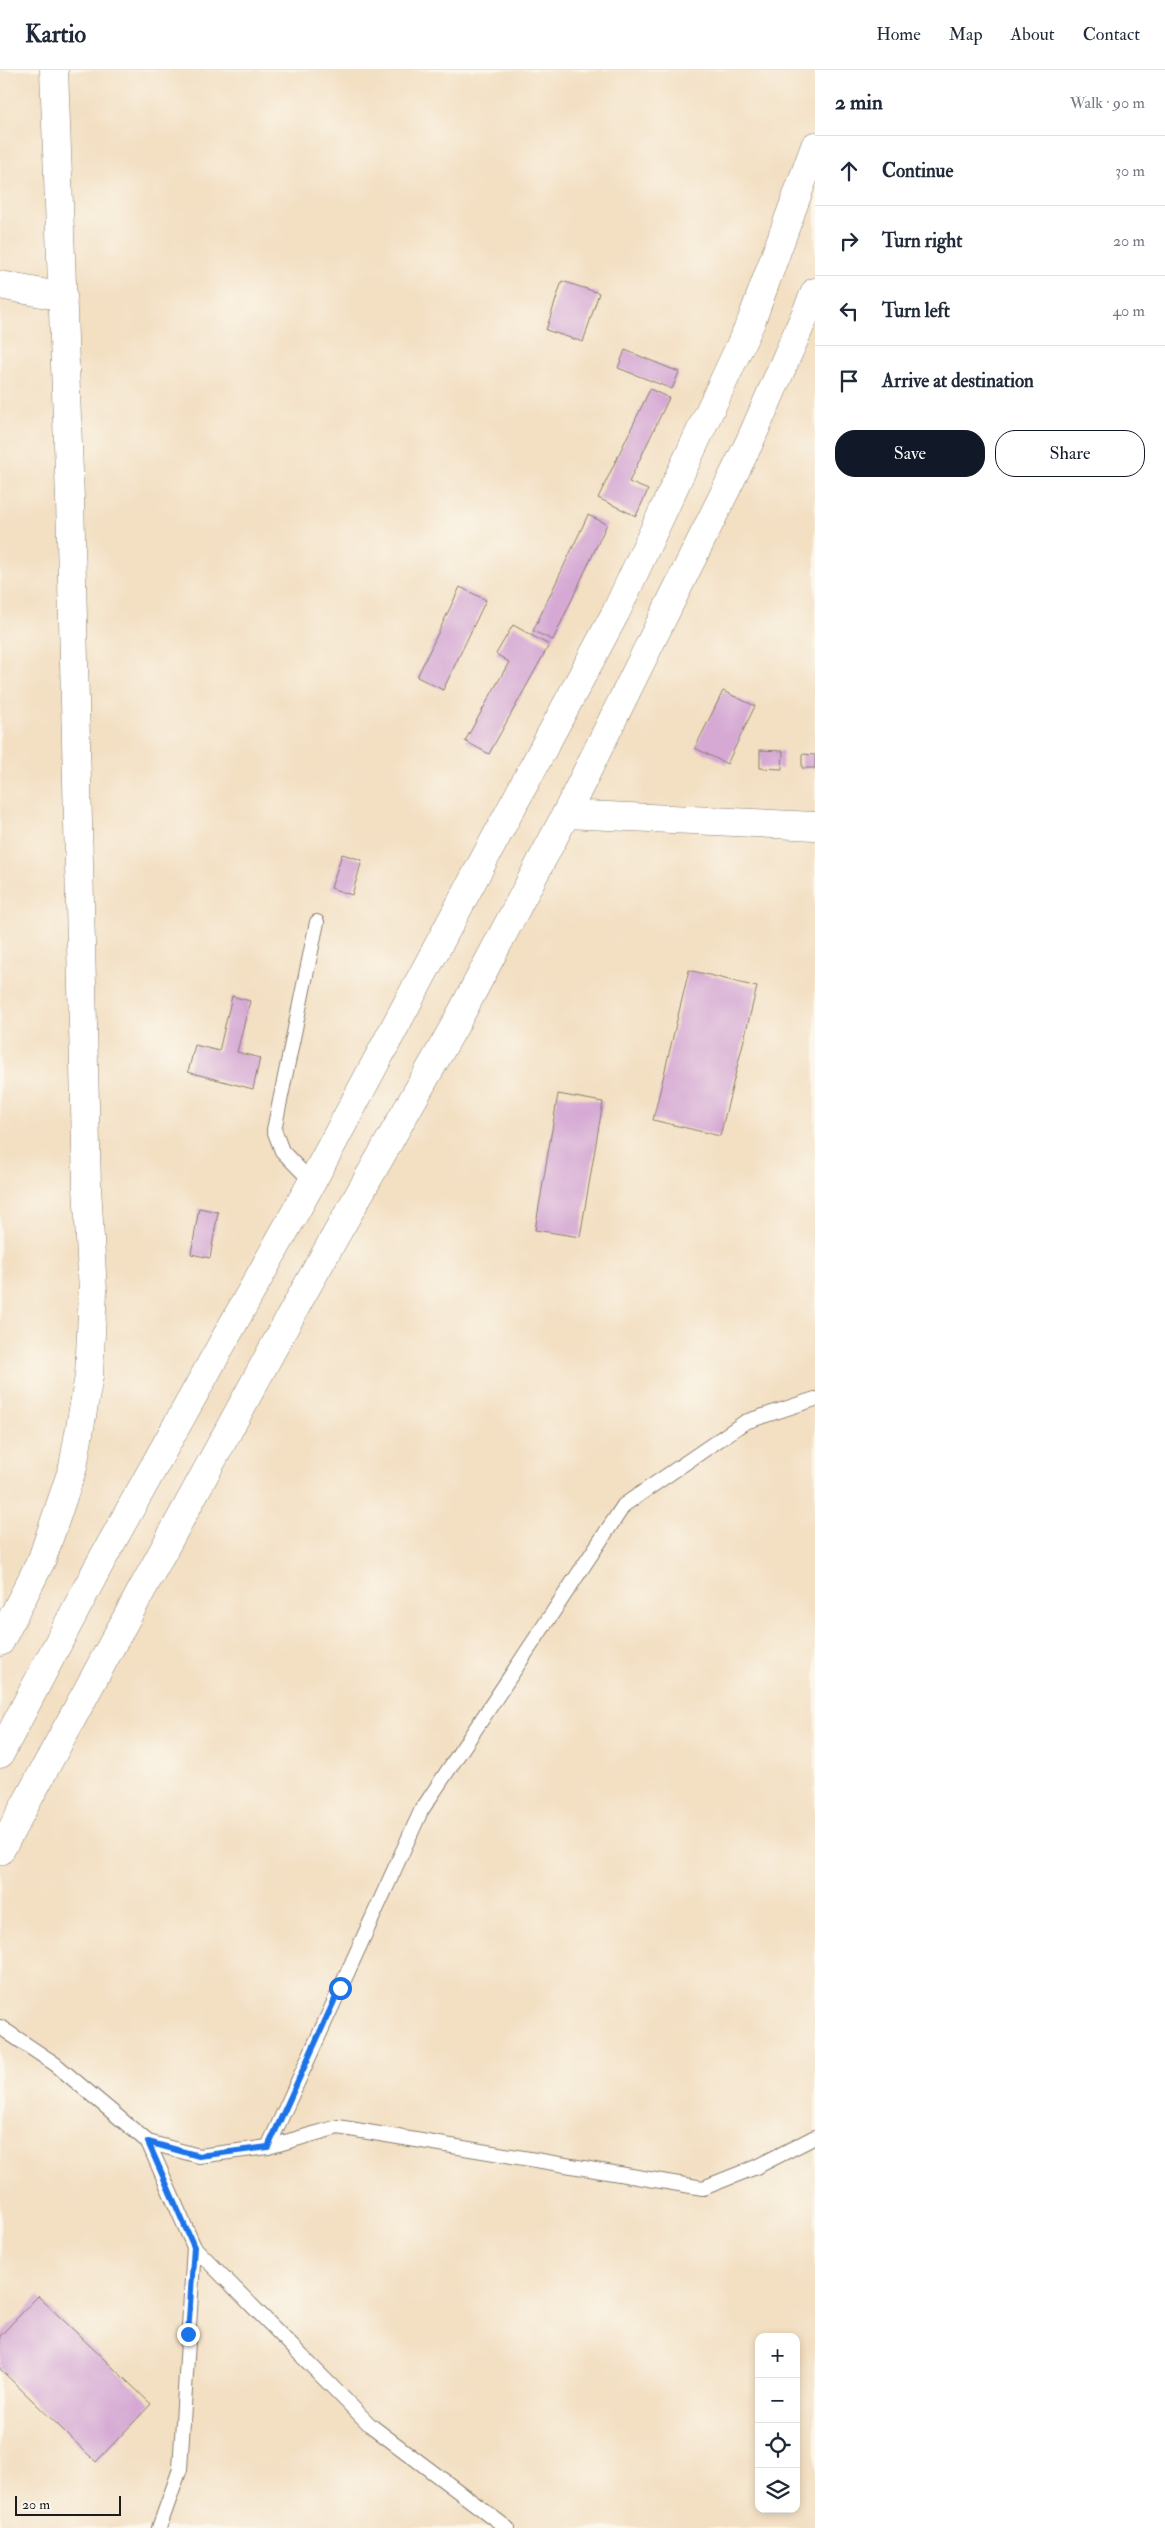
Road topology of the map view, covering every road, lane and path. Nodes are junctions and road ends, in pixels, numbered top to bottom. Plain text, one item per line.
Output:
1 (54, 70) edge
2 (815, 146) edge
3 (0, 285) edge
4 (815, 292) edge
5 (63, 297) junction
6 (566, 814) junction
7 (815, 826) edge
8 (317, 922) dead end
9 (312, 1182) junction
10 (815, 1399) edge
11 (0, 1642) edge
12 (0, 1754) edge
13 (0, 1851) edge
14 (0, 2027) edge
15 (815, 2137) edge
16 (148, 2142) junction
17 (268, 2147) junction
18 (194, 2247) junction
19 (159, 2528) edge
20 (507, 2528) edge

1 - 5 street
2 - 9 street
3 - 5 street
4 - 6 street
5 - 11 street
6 - 7 street
6 - 13 street
8 - 9 lane
9 - 12 street
10 - 17 lane
14 - 16 lane
15 - 17 lane
16 - 17 lane
16 - 18 lane
18 - 19 lane
18 - 20 lane

